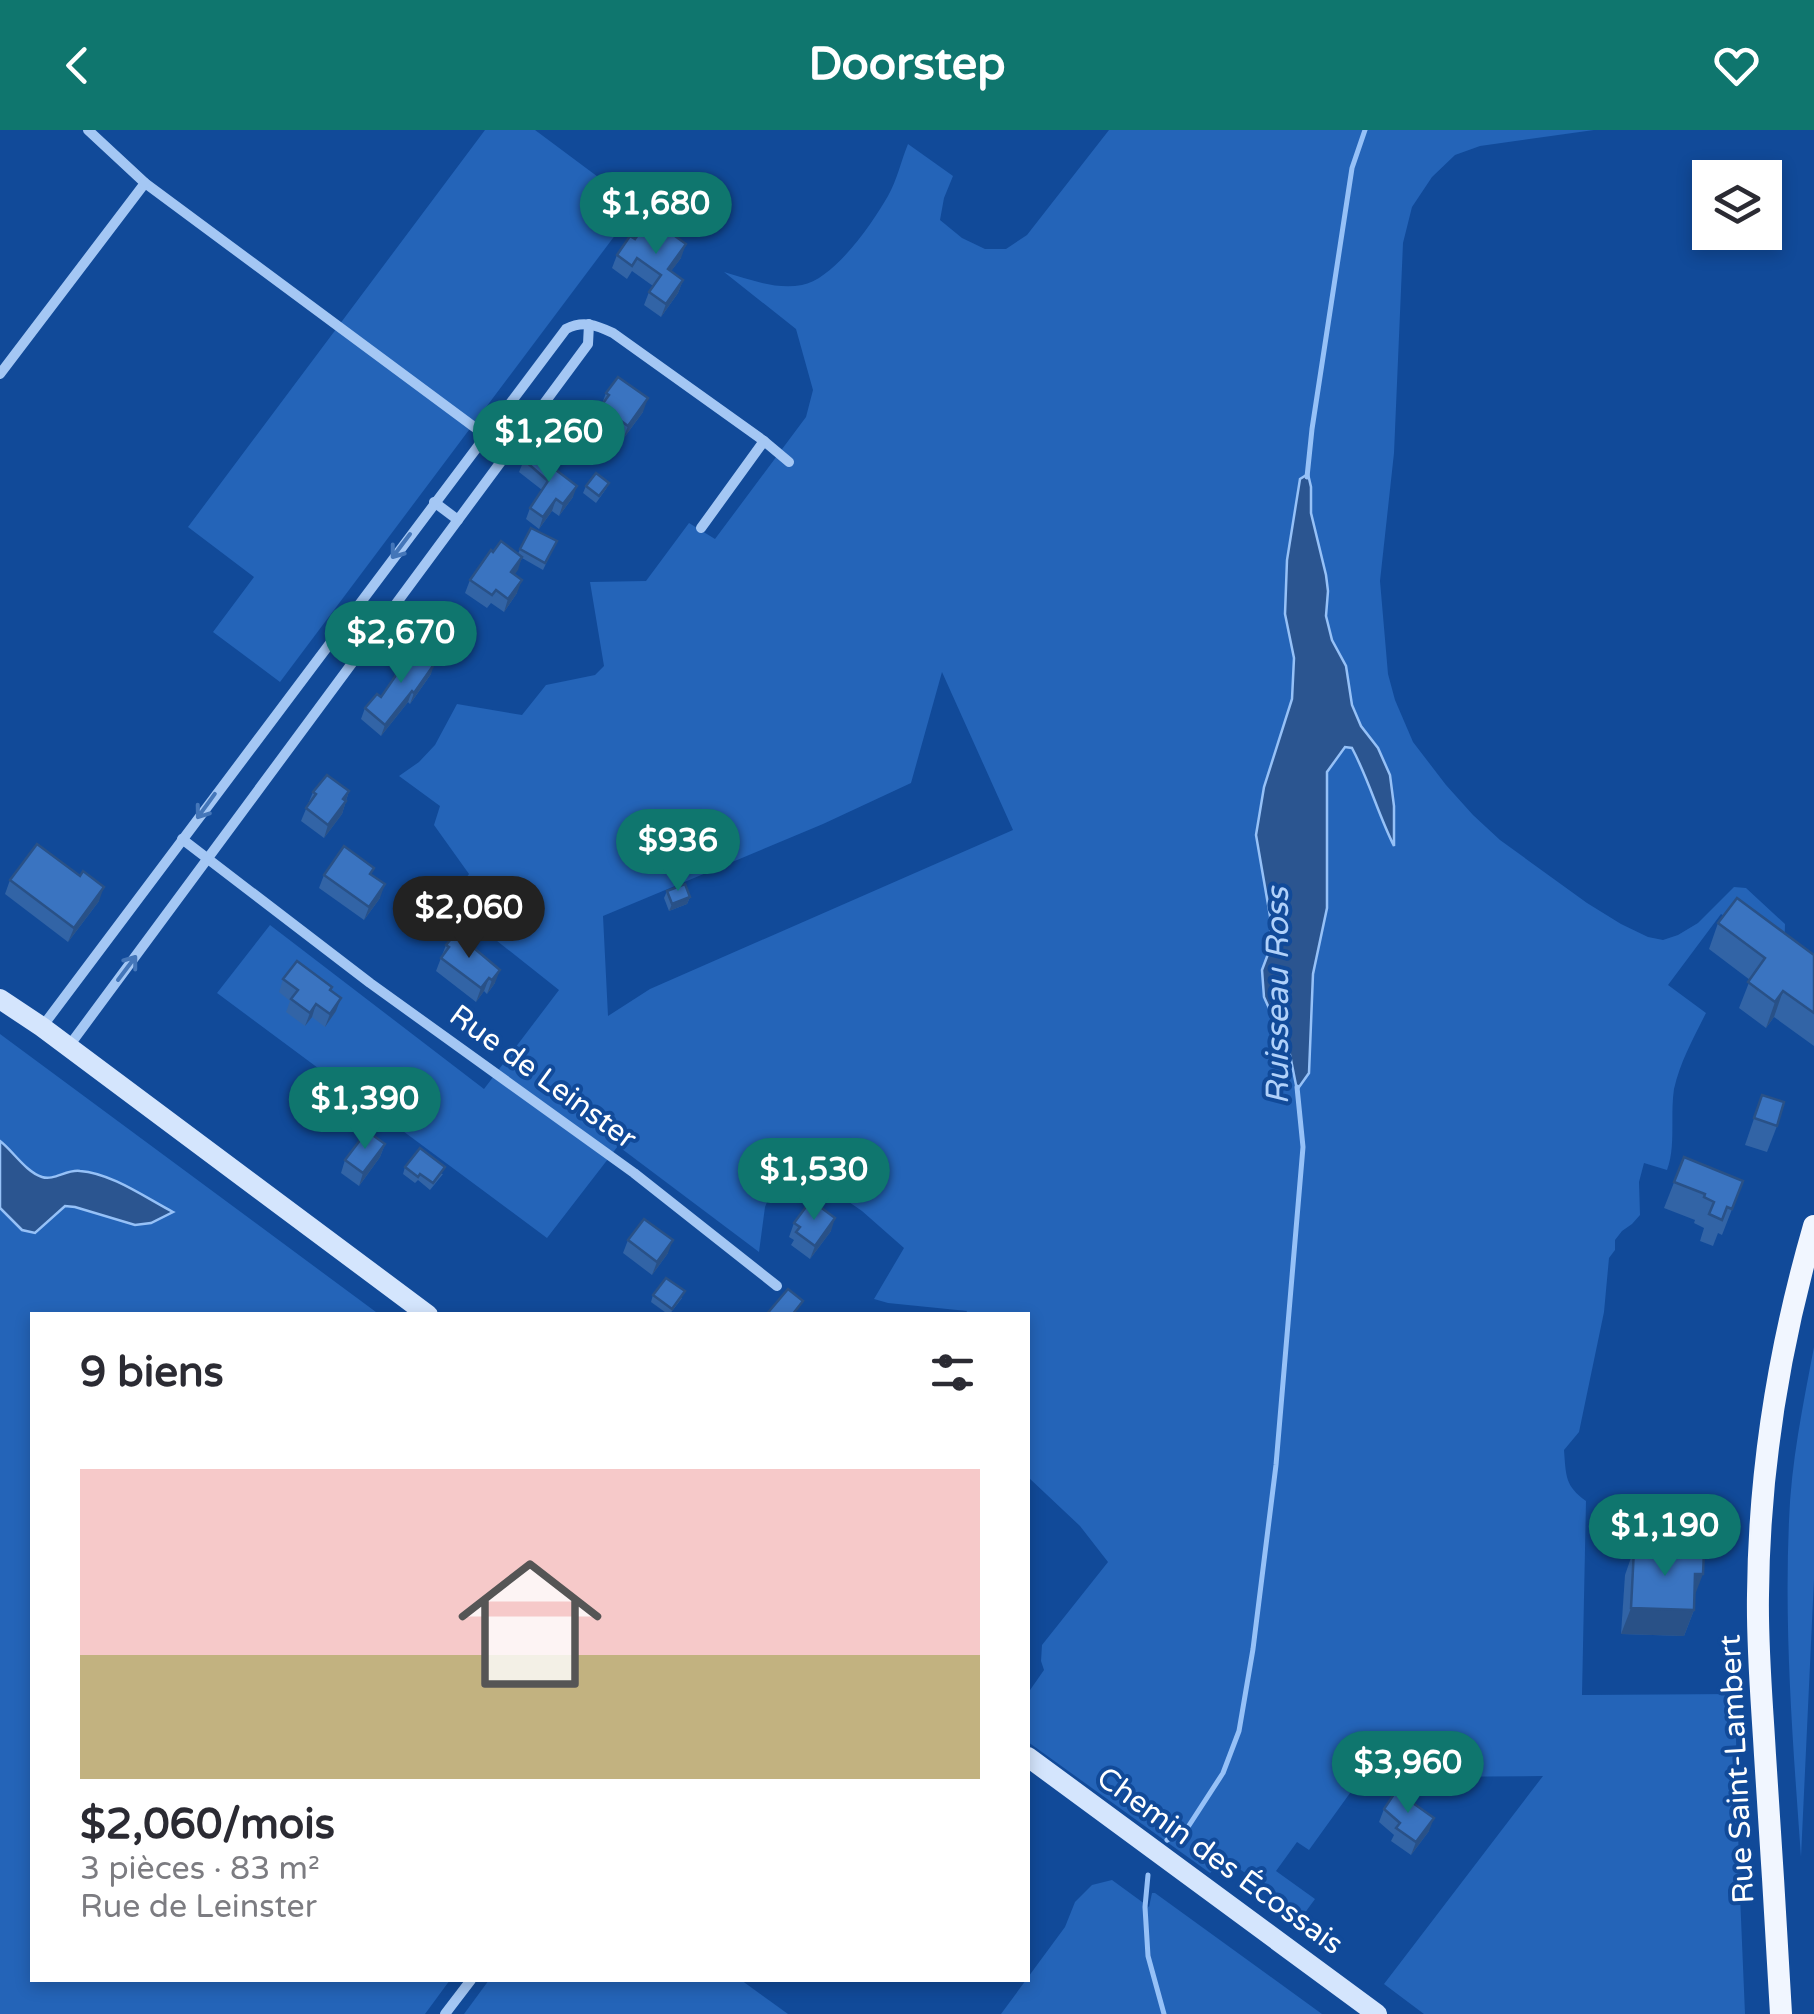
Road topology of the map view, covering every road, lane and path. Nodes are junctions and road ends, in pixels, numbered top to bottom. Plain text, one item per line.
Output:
1 (88, 130) edge
2 (145, 182) junction
3 (588, 324) junction
4 (0, 374) edge
5 (485, 435) junction
6 (764, 441) junction
7 (789, 462) dead end
8 (434, 502) junction
9 (458, 520) junction
10 (701, 528) dead end
11 (182, 840) junction
12 (208, 859) junction
13 (0, 999) edge
14 (42, 1026) junction
15 (68, 1046) junction
16 (1814, 1226) edge
17 (778, 1286) dead end
18 (424, 1312) edge
19 (1030, 1758) edge
20 (469, 1982) edge
21 (446, 2014) edge
22 (1377, 2014) edge
23 (1781, 2014) edge

1 - 2 street
2 - 4 street
2 - 5 street
3 - 5 street
3 - 6 street
3 - 9 street
5 - 8 street
6 - 7 street
6 - 10 street
8 - 9 street
8 -> 11 street
9 - 12 street
11 - 12 street, Rue de Leinster
11 - 14 street
15 -> 12 street
12 - 17 street, Rue de Leinster
13 - 14 main road
14 - 15 main road
15 - 18 main road
16 - 23 main road, Rue Saint-Lambert
19 - 22 main road, Chemin des Écossais
20 - 21 street

